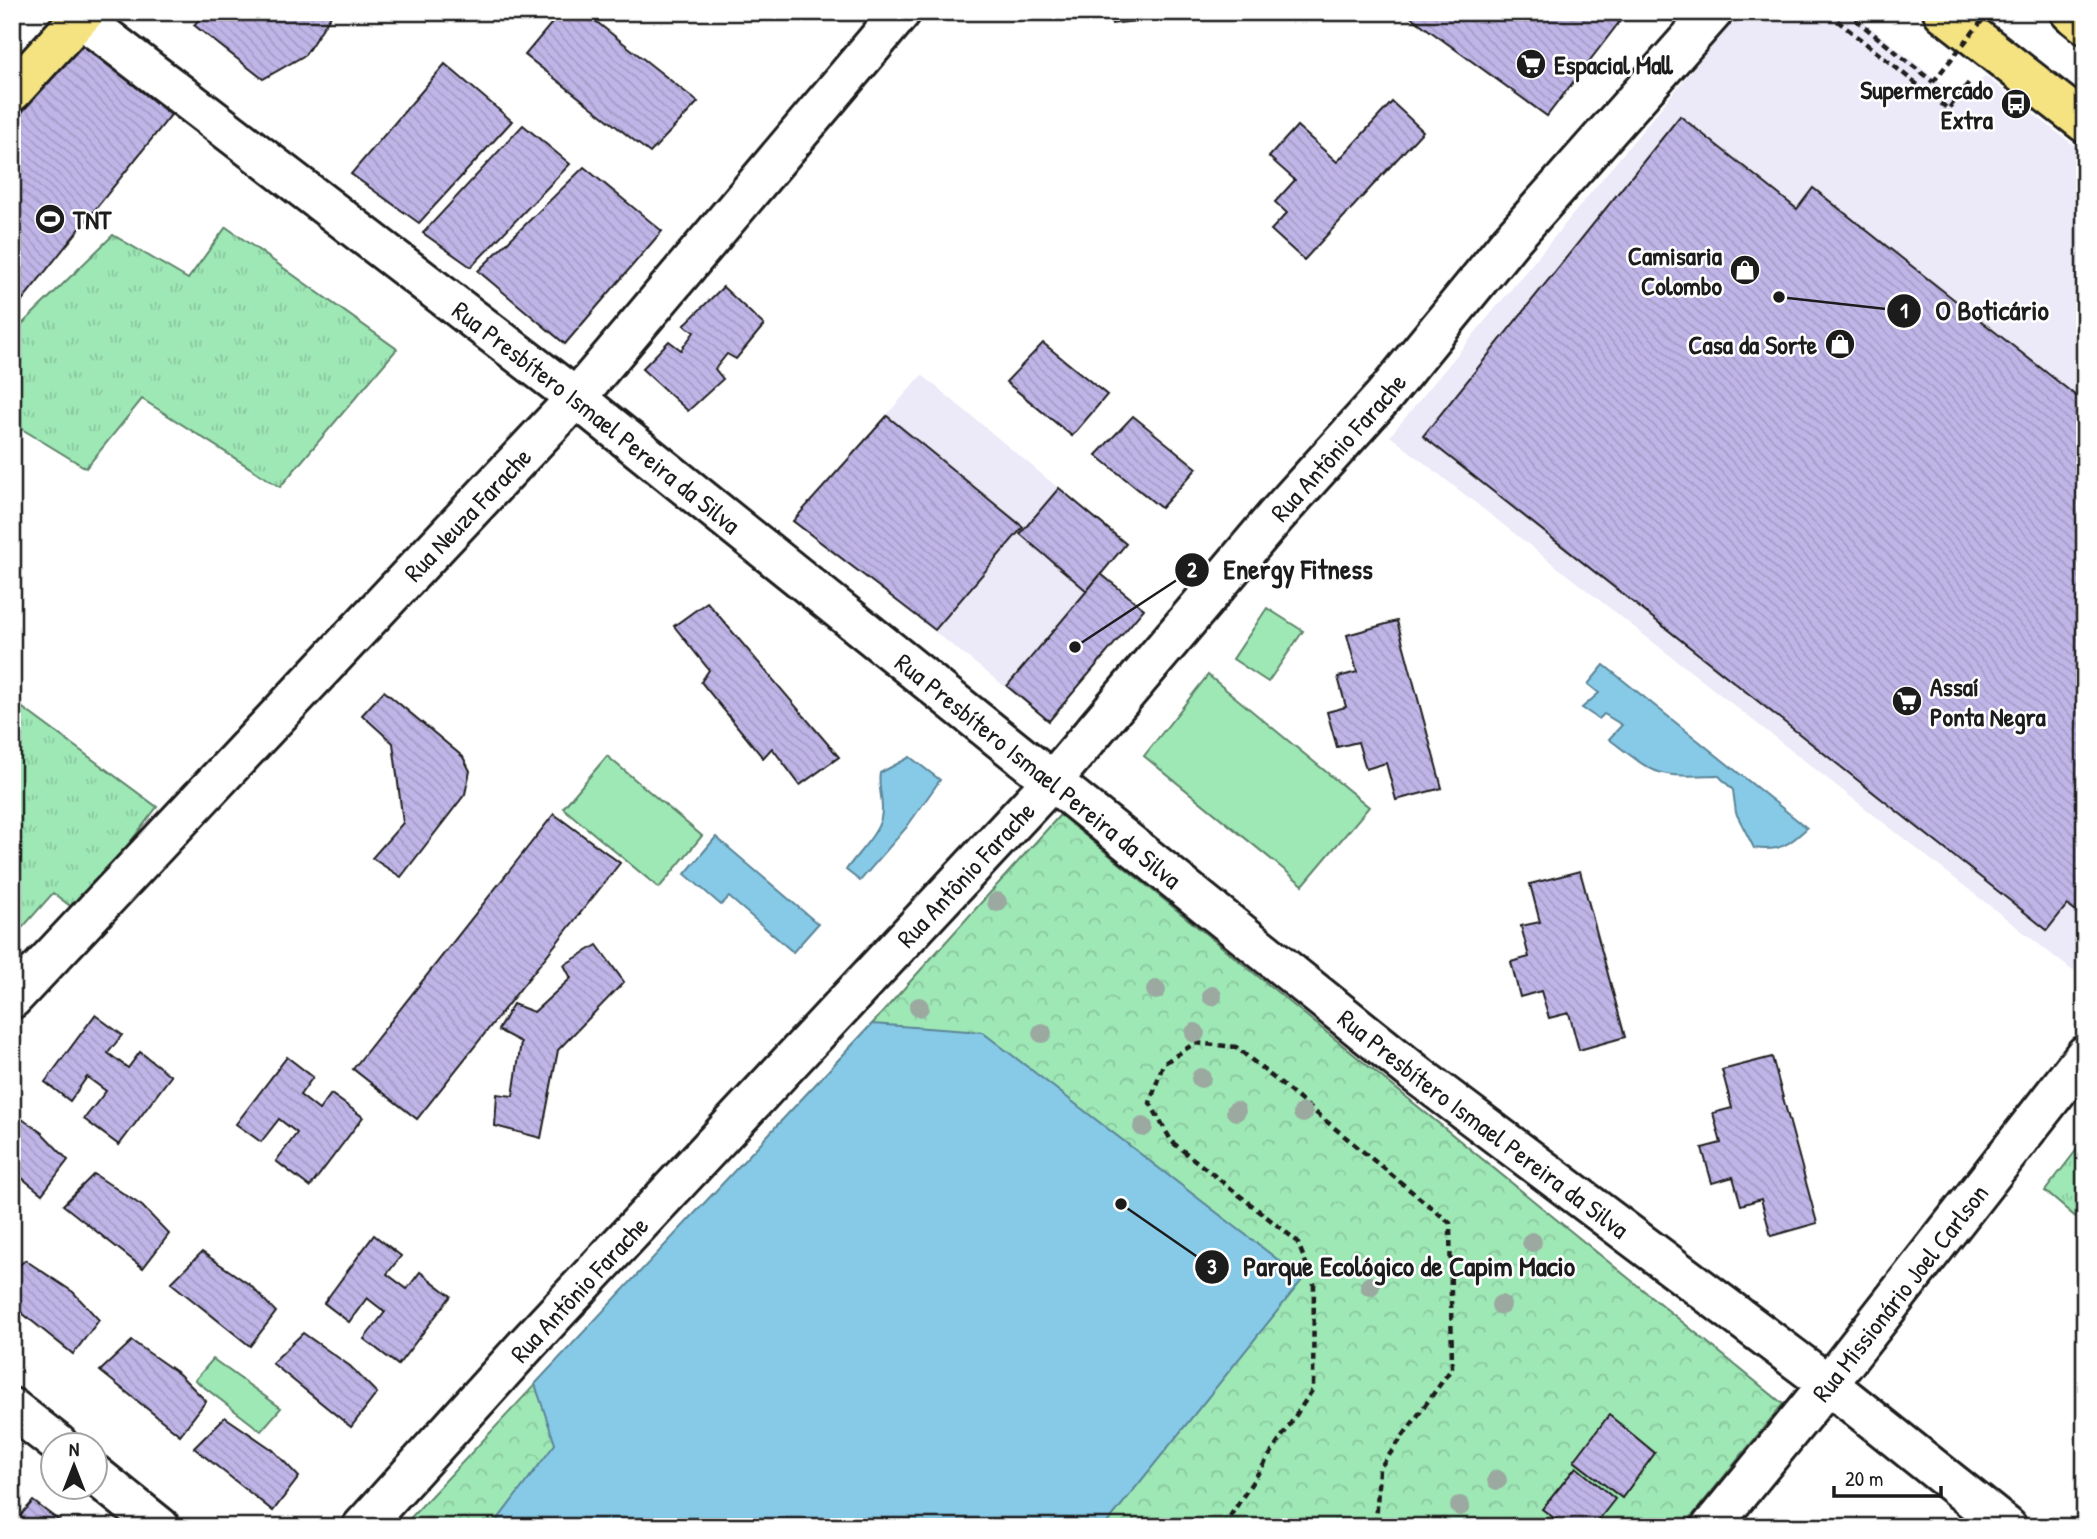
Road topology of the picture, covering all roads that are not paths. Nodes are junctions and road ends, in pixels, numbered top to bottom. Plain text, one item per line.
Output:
1 (901, 12) edge
2 (1713, 12) edge
3 (1942, 12) edge
4 (2070, 12) edge
5 (79, 14) edge
6 (2085, 24) edge
7 (12, 92) edge
8 (2085, 123) edge
9 (576, 398) junction
10 (1052, 781) junction
11 (12, 999) edge
12 (2085, 1055) edge
13 (1828, 1384) junction
14 (12, 1408) edge
15 (40, 1430) edge
16 (108, 1485) edge
17 (160, 1527) edge
18 (362, 1527) edge
19 (1711, 1527) edge
20 (2007, 1527) edge

1 - 9 street, Rua Neuza Farache
2 - 10 street, Rua Antônio Farache
3 - 8 main road
4 - 6 main road
5 - 7 main road
5 - 9 street, Rua Presbítero Ismael Pereira da Silva
9 - 10 street, Rua Presbítero Ismael Pereira da Silva
9 - 11 street, Rua Neuza Farache
10 - 13 street, Rua Presbítero Ismael Pereira da Silva
10 - 18 street, Rua Antônio Farache
12 - 13 street, Rua Missionário Joel Carlson
13 - 19 street, Rua Missionário Joel Carlson
13 - 20 street, Rua Presbítero Ismael Pereira da Silva
14 - 15 street
16 - 17 street

